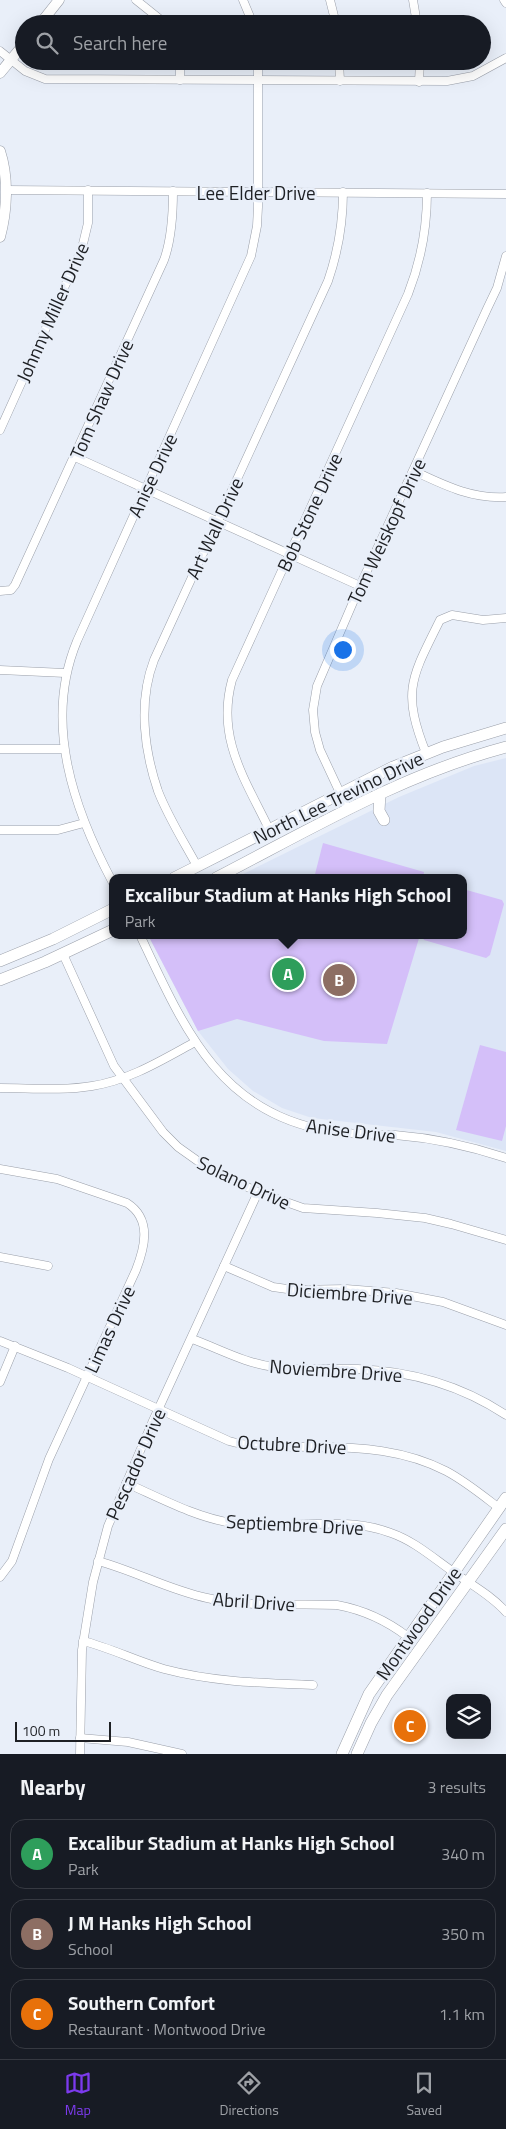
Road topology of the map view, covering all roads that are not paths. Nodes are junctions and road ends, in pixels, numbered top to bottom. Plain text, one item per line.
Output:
1 (59, 0) edge
2 (136, 0) edge
3 (243, 0) edge
4 (330, 0) edge
5 (413, 0) edge
6 (504, 0) edge
7 (506, 3) edge
8 (47, 15) edge
9 (155, 15) edge
10 (249, 15) edge
11 (334, 15) edge
12 (416, 15) edge
13 (0, 51) edge
14 (15, 55) edge
15 (506, 58) edge
16 (11, 60) junction
17 (15, 63) edge
18 (491, 66) edge
19 (24, 70) edge
20 (180, 70) edge
21 (258, 70) edge
22 (339, 70) edge
23 (420, 70) edge
24 (484, 70) edge
25 (0, 73) edge
26 (180, 80) junction
27 (258, 81) junction
28 (340, 81) junction
29 (419, 82) junction
30 (0, 151) edge
31 (6, 190) junction
32 (88, 190) junction
33 (172, 191) junction
34 (258, 192) junction
35 (343, 192) junction
36 (426, 193) junction
37 (506, 194) edge
38 (1, 231) edge
39 (506, 256) edge
40 (0, 430) edge
41 (75, 457) junction
42 (414, 470) junction
43 (146, 489) junction
44 (506, 497) edge
45 (218, 522) junction
46 (290, 554) junction
47 (360, 586) junction
48 (0, 591) edge
49 (506, 618) edge
50 (0, 670) edge
51 (65, 674) junction
52 (506, 728) edge
53 (479, 735) junction
54 (506, 747) edge
55 (0, 749) edge
56 (64, 749) junction
57 (486, 752) junction
58 (426, 753) junction
59 (341, 793) junction
60 (380, 794) junction
61 (348, 810) junction
62 (384, 820) dead end
63 (84, 823) junction
64 (269, 829) junction
65 (0, 830) edge
66 (197, 866) junction
67 (182, 874) edge
68 (224, 874) edge
69 (109, 876) edge
70 (109, 911) edge
71 (109, 932) edge
72 (142, 939) edge
73 (62, 954) junction
74 (0, 960) edge
75 (1, 977) edge
76 (194, 1042) junction
77 (123, 1078) junction
78 (0, 1088) edge
79 (506, 1158) edge
80 (0, 1169) edge
81 (258, 1192) junction
82 (506, 1240) edge
83 (0, 1256) edge
84 (48, 1266) dead end
85 (224, 1266) junction
86 (506, 1325) edge
87 (192, 1339) junction
88 (0, 1341) edge
89 (15, 1346) junction
90 (86, 1377) junction
91 (0, 1382) edge
92 (158, 1410) junction
93 (506, 1415) edge
94 (126, 1483) junction
95 (502, 1503) edge
96 (506, 1528) edge
97 (98, 1561) junction
98 (454, 1572) junction
99 (0, 1577) edge
100 (468, 1581) junction
101 (506, 1612) edge
102 (408, 1637) junction
103 (84, 1641) junction
104 (313, 1685) dead end
105 (80, 1738) junction
106 (80, 1754) edge
107 (182, 1754) edge
108 (342, 1754) edge
109 (357, 1754) edge

1 - 8 street
2 - 9 street
3 - 10 street
4 - 11 street
5 - 12 street
6 - 7 street
13 - 16 street
14 - 16 street
15 - 18 street
16 - 17 street
16 - 25 street
19 - 26 street
20 - 26 street
21 - 27 street, Anise Drive
22 - 28 street
23 - 29 street
24 - 29 street
26 - 27 street
27 - 28 street
27 - 34 street, Anise Drive
28 - 29 street
30 - 31 street
31 - 32 street, Lee Elder Drive
31 - 38 street
32 - 33 street, Lee Elder Drive
32 - 40 street, Johnny Miller Drive
33 - 34 street, Lee Elder Drive
33 - 41 street, Tom Shaw Drive
34 - 35 street, Lee Elder Drive
34 - 43 street, Anise Drive
35 - 36 street, Lee Elder Drive
35 - 45 street, Art Wall Drive
36 - 37 street, Lee Elder Drive
36 - 46 street, Bob Stone Drive
39 - 42 street, Tom Weiskopf Drive
41 - 43 street
41 - 48 street, Tom Shaw Drive
42 - 44 street
42 - 47 street, Tom Weiskopf Drive
43 - 45 street
43 - 51 street, Anise Drive
45 - 46 street
45 - 66 street, Art Wall Drive
46 - 47 street
46 - 64 street, Bob Stone Drive
47 - 59 street, Tom Weiskopf Drive
49 - 58 street
50 - 51 street
51 - 56 street, Anise Drive
52 - 53 main road, North Lee Trevino Drive
53 - 57 main road
53 - 58 main road, North Lee Trevino Drive
54 - 57 main road, North Lee Trevino Drive
55 - 56 street
56 - 63 street, Anise Drive
57 - 60 main road, North Lee Trevino Drive
58 - 59 main road, North Lee Trevino Drive
59 - 61 street, Tom Weiskopf Drive
59 - 64 main road, North Lee Trevino Drive
60 - 61 main road, North Lee Trevino Drive
60 - 62 main road
61 - 68 main road, North Lee Trevino Drive
63 - 65 street
63 - 69 street, Anise Drive
64 - 66 main road, North Lee Trevino Drive
66 - 67 main road, North Lee Trevino Drive
70 - 74 main road
71 - 73 main road
72 - 76 street, Anise Drive
73 - 75 main road
73 - 77 street, Solano Drive
76 - 77 street
76 - 79 street, Anise Drive
77 - 78 street
77 - 81 street, Solano Drive
80 - 90 street, Limas Drive
81 - 82 street, Solano Drive
81 - 85 street, Pescador Drive
83 - 84 street
85 - 86 street, Diciembre Drive
85 - 87 street, Pescador Drive
87 - 92 street, Pescador Drive
87 - 93 street, Noviembre Drive
88 - 89 street, Octubre Drive
89 - 90 street, Octubre Drive
89 - 91 street
90 - 92 street, Octubre Drive
90 - 99 street, Limas Drive
92 - 94 street, Pescador Drive
92 - 95 street, Octubre Drive
94 - 97 street, Pescador Drive
94 - 98 street, Septiembre Drive
95 - 98 main road, Montwood Drive
96 - 100 main road, Montwood Drive
97 - 102 street, Abril Drive
97 - 103 street, Pescador Drive
98 - 100 street, Septiembre Drive
98 - 102 main road, Montwood Drive
100 - 101 street, Septiembre Drive
100 - 109 main road, Montwood Drive
102 - 108 main road, Montwood Drive
103 - 104 street
103 - 105 street, Pescador Drive
105 - 106 street, Pescador Drive
105 - 107 street

